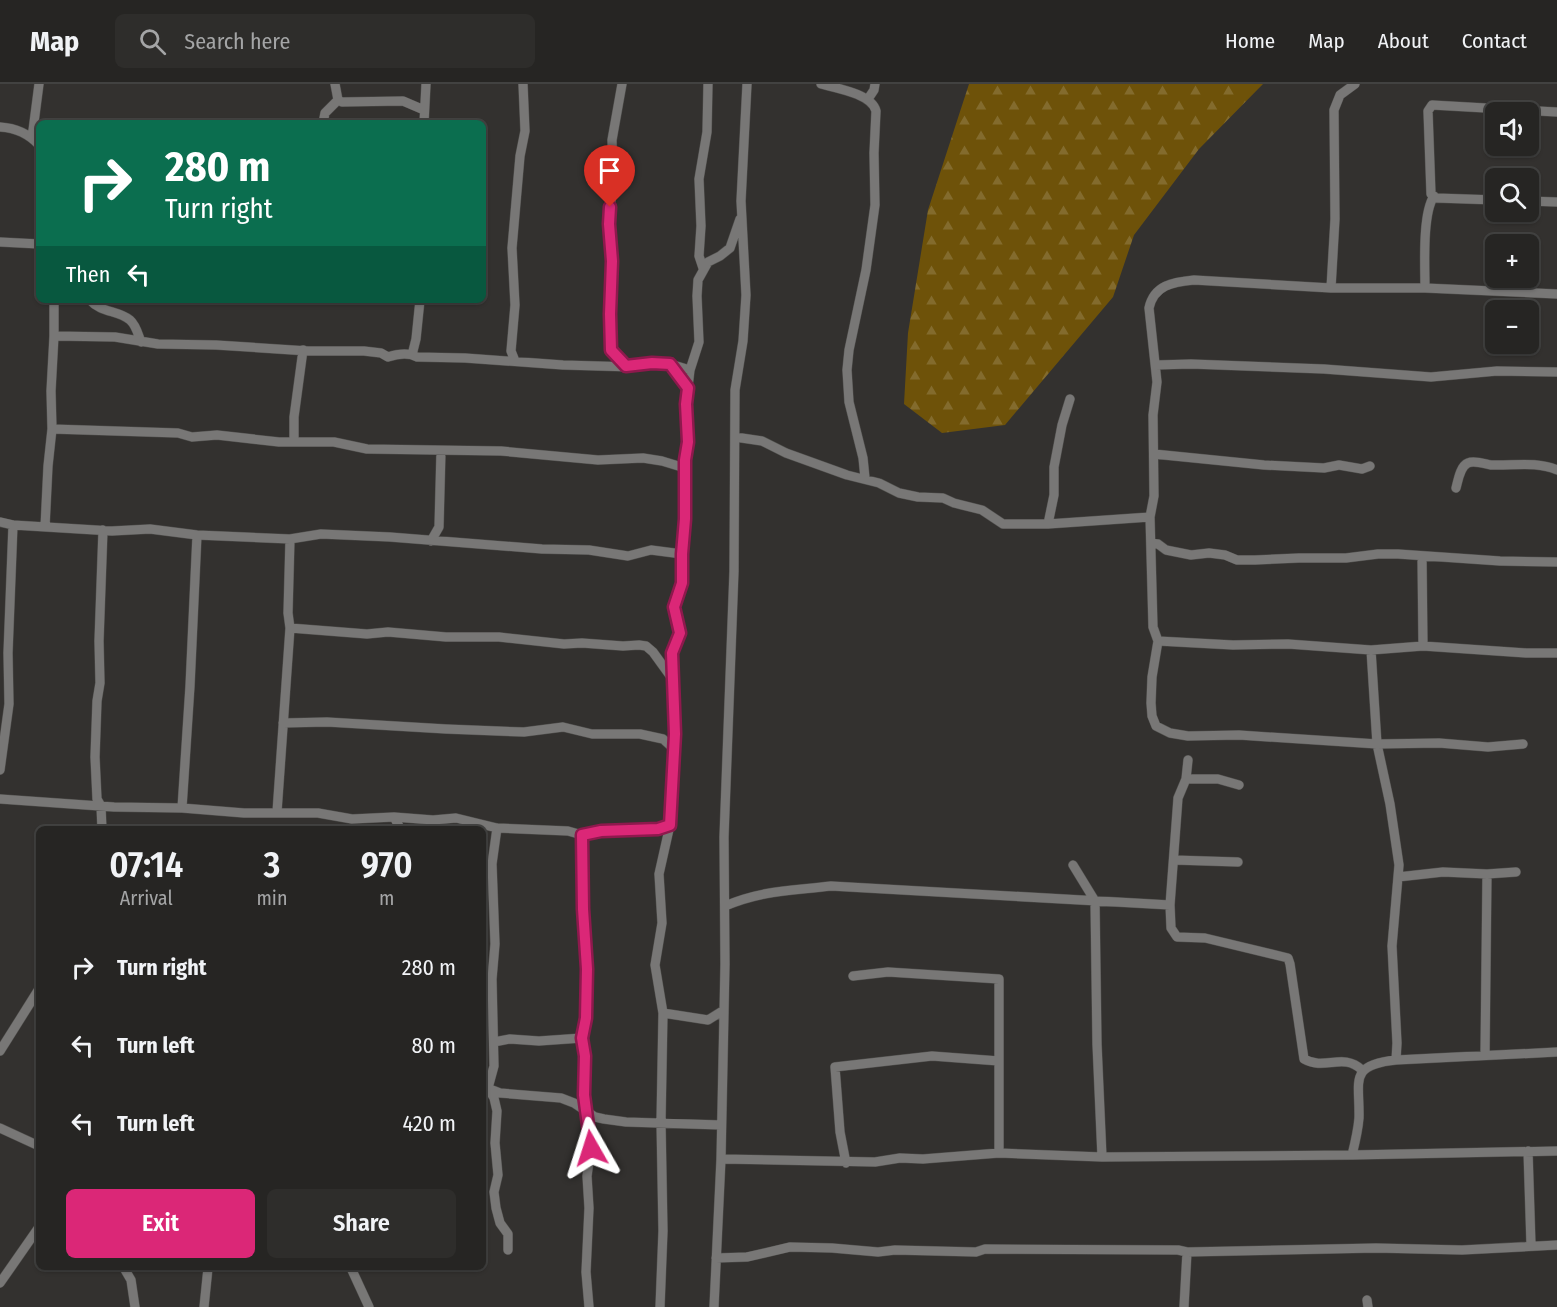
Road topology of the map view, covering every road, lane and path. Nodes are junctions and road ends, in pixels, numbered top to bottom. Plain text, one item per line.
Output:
1 (39, 84) edge
2 (335, 84) edge
3 (426, 84) edge
4 (523, 84) edge
5 (622, 84) edge
6 (708, 84) edge
7 (747, 84) edge
8 (821, 84) edge
9 (875, 84) edge
10 (1355, 84) edge
11 (868, 99) junction
12 (338, 100) junction
13 (424, 110) junction
14 (1557, 111) edge
15 (36, 120) edge
16 (324, 120) edge
17 (424, 120) edge
18 (0, 127) edge
19 (35, 141) edge
20 (1434, 196) junction
21 (1485, 199) edge
22 (1539, 201) edge
23 (1557, 202) edge
24 (739, 236) junction
25 (0, 242) edge
26 (36, 244) edge
27 (703, 268) junction
28 (1331, 288) junction
29 (1425, 288) junction
30 (1557, 294) edge
31 (54, 303) edge
32 (94, 303) edge
33 (420, 303) edge
34 (54, 336) junction
35 (141, 342) junction
36 (303, 350) junction
37 (611, 350) junction
38 (511, 351) junction
39 (412, 354) junction
40 (502, 360) junction
41 (515, 361) junction
42 (670, 364) junction
43 (592, 365) junction
44 (1156, 365) junction
45 (626, 366) junction
46 (690, 370) junction
47 (1557, 372) edge
48 (688, 388) junction
49 (1070, 399) dead end
50 (52, 429) junction
51 (735, 437) junction
52 (294, 442) junction
53 (441, 451) junction
54 (1154, 454) junction
55 (1370, 466) dead end
56 (685, 468) junction
57 (1557, 470) edge
58 (865, 478) junction
59 (1456, 488) dead end
60 (1150, 517) junction
61 (0, 522) edge
62 (1048, 524) junction
63 (13, 525) junction
64 (45, 527) junction
65 (103, 530) junction
66 (197, 535) junction
67 (290, 538) junction
68 (431, 541) junction
69 (1151, 543) junction
70 (682, 554) junction
71 (1422, 557) junction
72 (1557, 562) edge
73 (290, 628) junction
74 (1158, 641) junction
75 (1423, 646) junction
76 (1371, 650) junction
77 (1557, 653) edge
78 (674, 681) junction
79 (283, 723) junction
80 (675, 734) junction
81 (663, 739) junction
82 (1377, 744) junction
83 (1523, 744) dead end
84 (674, 749) junction
85 (1188, 760) dead end
86 (0, 770) edge
87 (1186, 779) junction
88 (1239, 785) dead end
89 (0, 799) edge
90 (101, 806) junction
91 (114, 807) junction
92 (182, 808) junction
93 (277, 812) junction
94 (394, 817) junction
95 (410, 819) junction
96 (670, 825) junction
97 (102, 826) edge
98 (104, 826) edge
99 (400, 826) edge
100 (405, 826) edge
101 (497, 828) junction
102 (658, 829) junction
103 (582, 835) junction
104 (668, 836) junction
105 (1174, 860) junction
106 (1238, 862) dead end
107 (1073, 865) dead end
108 (1516, 872) dead end
109 (1487, 874) junction
110 (1398, 877) junction
111 (1095, 902) junction
112 (1170, 905) junction
113 (724, 906) junction
114 (853, 976) dead end
115 (36, 994) edge
116 (724, 1010) junction
117 (663, 1013) junction
118 (582, 1038) junction
119 (494, 1042) junction
120 (0, 1051) edge
121 (1557, 1052) edge
122 (1485, 1055) junction
123 (1396, 1060) junction
124 (999, 1061) junction
125 (1362, 1070) junction
126 (486, 1086) edge
127 (486, 1088) edge
128 (486, 1089) edge
129 (587, 1112) junction
130 (661, 1122) junction
131 (721, 1125) junction
132 (0, 1128) edge
133 (36, 1145) edge
134 (1528, 1151) junction
135 (1557, 1151) edge
136 (999, 1152) junction
137 (1352, 1155) junction
138 (1102, 1157) junction
139 (721, 1159) junction
140 (846, 1162) junction
141 (36, 1231) edge
142 (1531, 1245) junction
143 (1557, 1245) edge
144 (508, 1250) dead end
145 (1187, 1252) junction
146 (716, 1258) junction
147 (125, 1270) edge
148 (208, 1270) edge
149 (352, 1270) edge
150 (0, 1283) edge
151 (135, 1307) edge
152 (204, 1307) edge
153 (369, 1307) edge
154 (589, 1307) edge
155 (660, 1307) edge
156 (714, 1307) edge
157 (1184, 1307) edge

1 - 15 street
2 - 12 street
3 - 13 street
4 - 38 street
5 - 37 street
6 - 27 street
7 - 24 street
8 - 11 street
9 - 11 street
10 - 28 street
11 - 58 street
12 - 13 street
12 - 16 street
13 - 17 street
14 - 20 street
18 - 19 street
20 - 21 street
20 - 29 street
22 - 23 street
24 - 27 street
24 - 51 street
25 - 26 street
27 - 46 street
28 - 29 street
28 - 44 street
29 - 30 street
31 - 34 street
32 - 35 street
33 - 39 street
34 - 35 street
34 - 50 street
35 - 36 street
36 - 39 street
36 - 52 street
37 - 43 street
37 - 45 street
38 - 40 street
38 - 41 street
39 - 40 street
40 - 41 street
41 - 43 street
42 - 45 street
42 - 46 street
42 - 48 street
43 - 45 street
44 - 47 street
44 - 54 street
46 - 48 street
48 - 56 street
49 - 62 street
50 - 52 street
50 - 64 street
51 - 58 street
51 - 113 street
52 - 53 street
53 - 56 street
53 - 68 street
54 - 55 street
54 - 60 street
56 - 70 street
57 - 59 street
58 - 62 street
60 - 62 street
60 - 69 street
61 - 63 street
63 - 64 street
63 - 86 street
64 - 65 street
65 - 66 street
65 - 90 street
66 - 67 street
66 - 92 street
67 - 68 street
67 - 73 street
68 - 70 street
69 - 71 street
69 - 74 street
70 - 78 street
71 - 72 street
71 - 75 street
73 - 78 street
73 - 79 street
74 - 76 street
74 - 82 street
75 - 76 street
75 - 77 street
76 - 82 street
78 - 80 street
79 - 81 street
79 - 93 street
80 - 81 street
80 - 84 street
81 - 84 street
82 - 83 street
82 - 110 street
84 - 96 street
85 - 87 street
87 - 88 street
87 - 105 street
89 - 90 street
90 - 91 street
90 - 97 street
91 - 92 street
91 - 98 street
92 - 93 street
93 - 94 street
94 - 95 street
94 - 99 street
95 - 100 street
95 - 101 street
96 - 102 street
96 - 104 street
101 - 103 street
101 - 119 street
102 - 103 street
102 - 104 street
103 - 118 street
104 - 117 street
105 - 106 street
105 - 112 street
107 - 111 street
108 - 109 street
109 - 110 street
109 - 122 street
110 - 123 street
111 - 112 street
111 - 113 street
111 - 138 street
112 - 125 street
113 - 116 street
114 - 124 street
115 - 120 street
116 - 117 street
116 - 131 street
117 - 130 street
118 - 119 street
118 - 129 street
119 - 126 street
121 - 122 street
122 - 123 street
123 - 125 street
124 - 136 street
124 - 140 street
125 - 137 street
127 - 129 street
128 - 144 street
129 - 130 street
129 - 154 street
130 - 131 street
130 - 155 street
131 - 139 street
132 - 133 street
134 - 135 street
134 - 137 street
134 - 142 street
136 - 138 street
136 - 140 street
137 - 138 street
139 - 140 street
139 - 146 street
141 - 150 street
142 - 143 street
142 - 145 street
145 - 146 street
145 - 157 street
146 - 156 street
147 - 151 street
148 - 152 street
149 - 153 street

